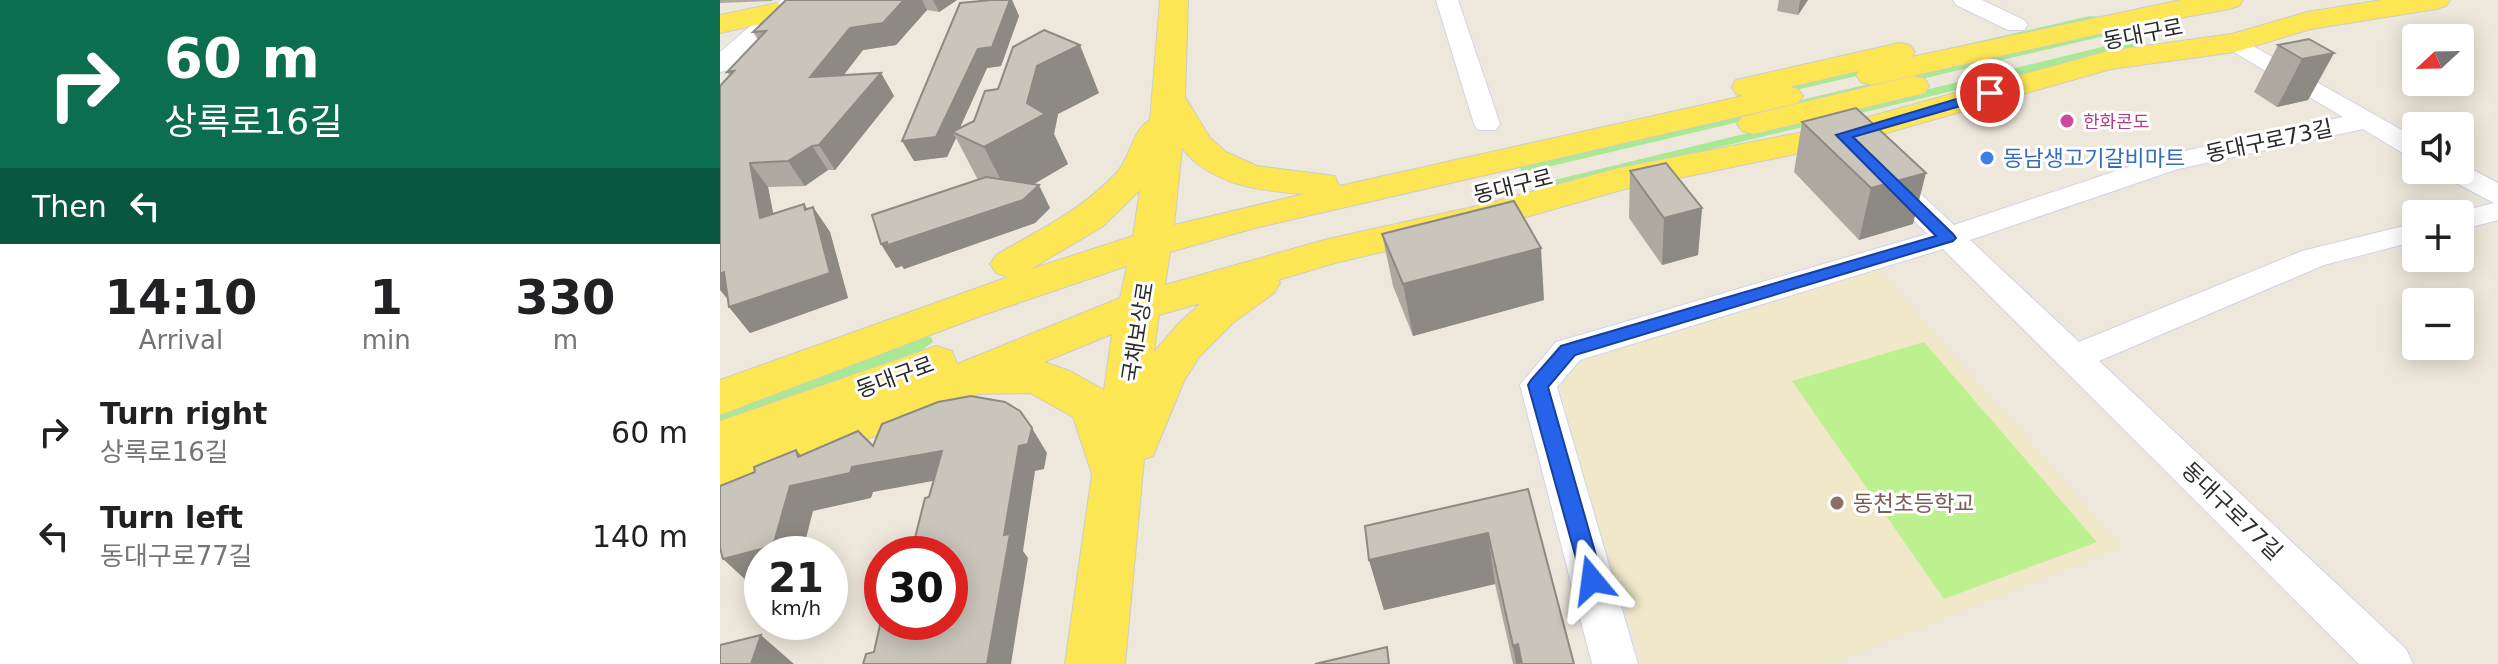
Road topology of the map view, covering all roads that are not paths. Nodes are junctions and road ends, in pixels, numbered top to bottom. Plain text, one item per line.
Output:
1 (1174, 0) edge
2 (1447, 0) edge
3 (1964, 0) edge
4 (2136, 0) edge
5 (2229, 0) edge
6 (2326, 0) edge
7 (2436, 0) edge
8 (785, 6) edge
9 (720, 24) edge
10 (2016, 25) junction
11 (2235, 43) junction
12 (720, 65) edge
13 (1171, 101) junction
14 (2367, 120) junction
15 (1487, 124) dead end
16 (1843, 135) junction
17 (2402, 141) edge
18 (2474, 182) edge
19 (1320, 193) junction
20 (2498, 195) edge
21 (2498, 211) edge
22 (2474, 217) edge
23 (2402, 236) edge
24 (1947, 238) junction
25 (1317, 246) junction
26 (1010, 264) junction
27 (1147, 265) junction
28 (967, 346) junction
29 (2073, 358) junction
30 (720, 370) edge
31 (720, 398) edge
32 (720, 441) edge
33 (720, 479) edge
34 (1118, 481) junction
35 (1095, 664) edge
36 (1615, 664) edge
37 (2390, 664) edge

1 - 13 main road, 국채보상로
2 - 15 street
3 - 10 street
4 - 10 main road, 동대구로
5 - 19 main road, 동대구로
6 - 25 main road, 동대구로
7 - 11 main road, 동대구로
8 - 9 main road
8 - 12 street
10 - 19 main road, 동대구로
11 - 14 street, 동대구로73길
11 - 16 main road, 동대구로
13 - 19 main road
13 - 26 main road
13 - 27 main road, 국채보상로
14 - 17 street, 동대구로73길
14 - 24 street, 동대구로73길
16 - 24 street, 동대구로77길
16 - 25 main road, 동대구로
18 - 20 street
19 - 25 main road
19 - 27 main road, 동대구로
21 - 22 street
23 - 29 street
24 - 29 street, 동대구로77길
24 - 36 street
25 - 27 main road
25 - 34 main road
26 - 27 main road
26 - 30 main road
27 - 28 main road, 동대구로
27 - 34 main road, 국채보상로
28 - 31 main road, 동대구로
28 - 32 main road, 동대구로
28 - 33 main road
28 - 34 main road
29 - 37 street, 동대구로77길
34 - 35 main road, 국채보상로

